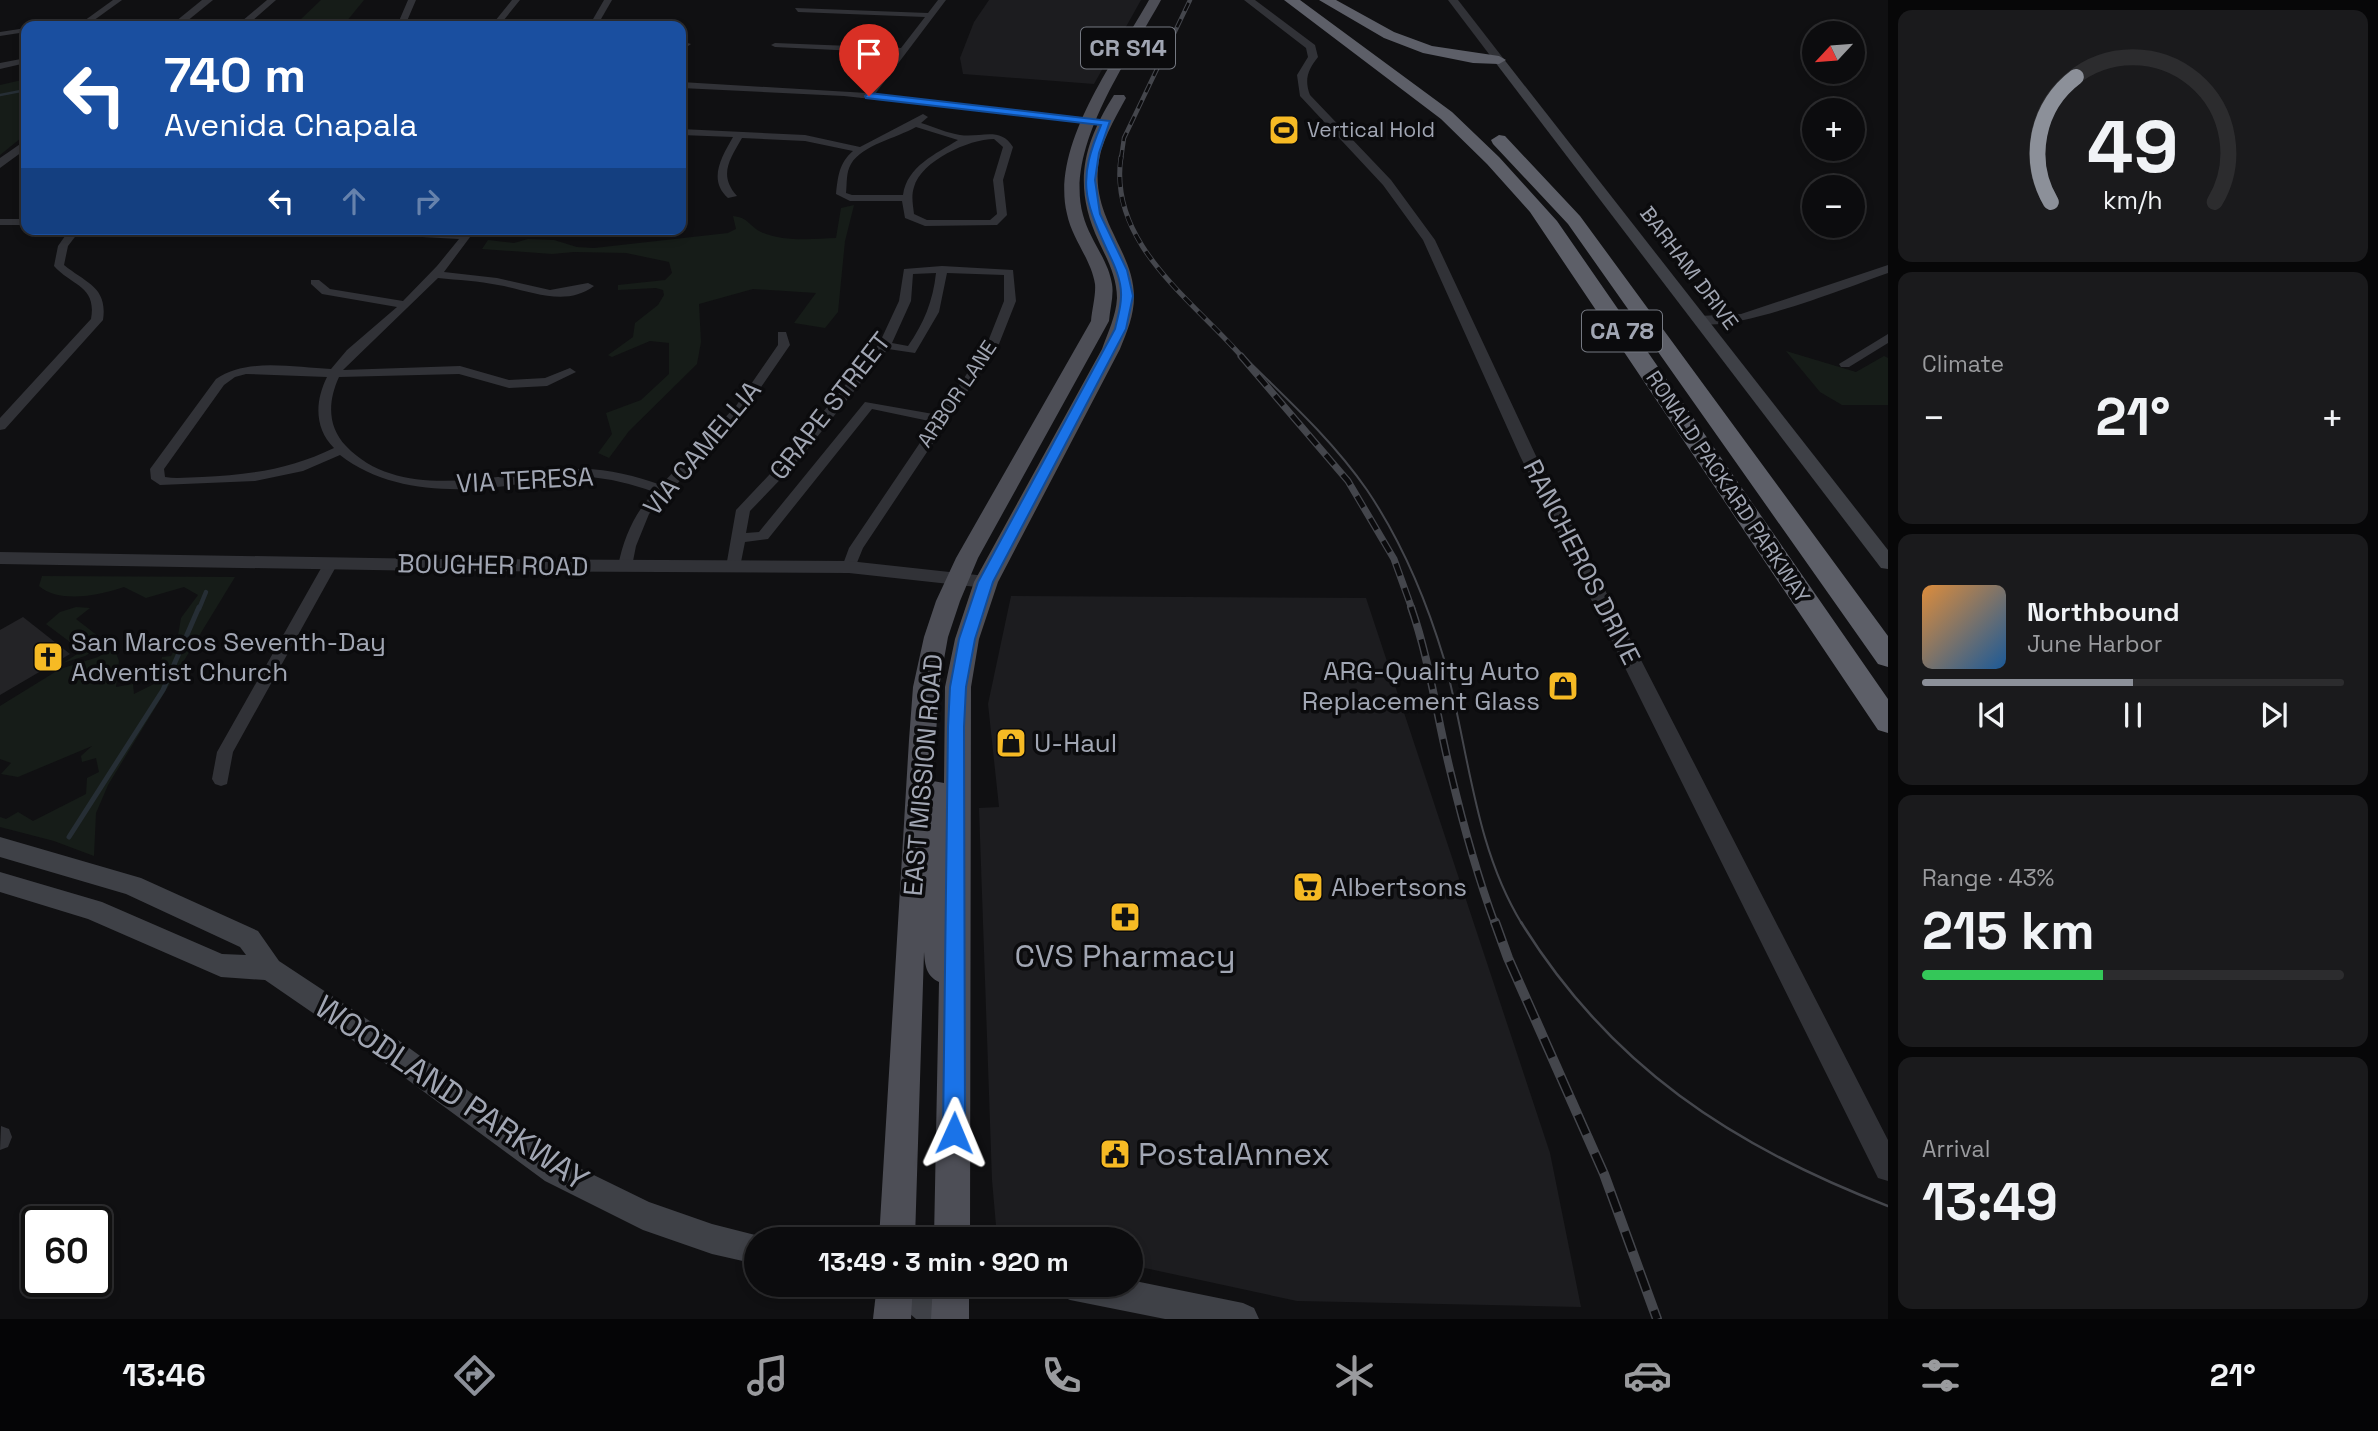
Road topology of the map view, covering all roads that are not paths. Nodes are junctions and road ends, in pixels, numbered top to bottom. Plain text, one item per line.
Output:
1 (118, 0) edge
2 (208, 0) edge
3 (272, 0) edge
4 (412, 0) edge
5 (516, 0) edge
6 (608, 0) edge
7 (942, 0) edge
8 (1155, 0) edge
9 (1249, 0) edge
10 (1291, 0) edge
11 (1312, 0) edge
12 (1326, 0) edge
13 (1453, 0) edge
14 (797, 10) dead end
15 (932, 15) junction
16 (88, 21) edge
17 (182, 21) edge
18 (247, 21) edge
19 (403, 21) edge
20 (500, 21) edge
21 (596, 21) edge
22 (1138, 29) junction
23 (21, 31) edge
24 (0, 34) edge
25 (1149, 42) dead end
26 (775, 45) dead end
27 (904, 51) junction
28 (1499, 60) junction
29 (21, 62) edge
30 (0, 66) edge
31 (686, 85) edge
32 (1126, 86) dead end
33 (869, 96) junction
34 (931, 103) junction
35 (1097, 122) junction
36 (915, 124) junction
37 (686, 132) edge
38 (739, 134) junction
39 (966, 139) junction
40 (21, 147) edge
41 (862, 150) junction
42 (0, 164) edge
43 (732, 196) dead end
44 (905, 198) junction
45 (0, 222) edge
46 (21, 222) edge
47 (70, 235) edge
48 (467, 235) edge
49 (942, 269) junction
50 (1888, 269) edge
51 (437, 275) junction
52 (315, 282) dead end
53 (588, 286) dead end
54 (405, 305) junction
55 (1699, 320) junction
56 (782, 334) dead end
57 (1888, 338) edge
58 (885, 345) junction
59 (1875, 346) junction
60 (1888, 352) edge
61 (1844, 363) dead end
62 (335, 372) junction
63 (570, 372) dead end
64 (940, 419) junction
65 (0, 426) edge
66 (341, 450) junction
67 (662, 490) junction
68 (738, 538) junction
69 (0, 558) edge
70 (331, 562) junction
71 (1888, 564) edge
72 (625, 566) junction
73 (733, 567) junction
74 (849, 567) junction
75 (957, 579) junction
76 (986, 582) junction
77 (1888, 657) edge
78 (1888, 722) edge
79 (922, 740) junction
80 (221, 779) dead end
81 (0, 847) edge
82 (0, 882) edge
83 (270, 969) junction
84 (956, 972) junction
85 (1888, 1168) edge
86 (897, 1227) edge
87 (951, 1227) edge
88 (744, 1246) edge
89 (895, 1297) edge
90 (914, 1297) edge
91 (951, 1297) edge
92 (1134, 1297) edge
93 (892, 1319) edge
94 (942, 1319) edge
95 (950, 1319) edge
96 (1243, 1319) edge

1 - 16 street
2 - 17 street
3 - 18 street
4 - 19 street
5 - 20 street
6 - 21 street
7 - 15 street
8 - 22 main road, EAST MISSION ROAD / CR S14
9 - 85 street, RANCHEROS DRIVE
10 - 78 highway, RONALD PACKARD PARKWAY / CA 78
11 - 77 highway, RONALD PACKARD PARKWAY / CA 78
12 - 28 highway
13 - 28 street, BARHAM DRIVE
14 - 15 street
15 - 27 street
22 - 25 main road
22 - 35 main road, EAST MISSION ROAD / CR S14
23 - 24 street
26 - 27 street
27 - 33 street
28 - 55 main road, BARHAM DRIVE
29 - 30 street
31 - 33 street
32 - 35 main road, EAST MISSION ROAD / CR S14
33 - 34 street
34 - 35 street
34 - 36 street
35 - 75 main road, EAST MISSION ROAD / CR S14
35 - 76 main road, EAST MISSION ROAD / CR S14
36 - 39 street
36 - 41 street
37 - 38 street
38 - 41 street
38 - 43 street
39 - 44 street
39 - 44 street
40 - 42 street
41 - 44 street
45 - 46 street
47 - 65 street
48 - 51 street, VIA TERESA
49 - 58 street, GRAPE STREET
49 - 58 street
49 - 64 street, ARBOR LANE
50 - 55 street
51 - 53 street
51 - 54 street, VIA TERESA
52 - 54 street
54 - 62 street, VIA TERESA
55 - 71 main road, BARHAM DRIVE
56 - 67 street, VIA CAMELLIA
57 - 59 street
58 - 68 street, GRAPE STREET
59 - 60 street
59 - 61 street
62 - 63 street
62 - 66 street, VIA TERESA
62 - 66 street
64 - 68 street
64 - 74 street, ARBOR LANE
66 - 67 street, VIA TERESA
67 - 72 street, VIA CAMELLIA
68 - 73 street, GRAPE STREET
69 - 70 street, BOUGHER ROAD
70 - 72 street, BOUGHER ROAD
70 - 80 street
72 - 73 street, BOUGHER ROAD
73 - 74 street, BOUGHER ROAD
74 - 75 street, BOUGHER ROAD
75 - 76 street, BOUGHER ROAD
75 - 79 main road, EAST MISSION ROAD / CR S14
76 - 84 main road, EAST MISSION ROAD / CR S14
79 - 84 main road
79 - 86 main road, EAST MISSION ROAD / CR S14
81 - 83 main road, WOODLAND PARKWAY
82 - 83 main road, WOODLAND PARKWAY
83 - 88 main road, WOODLAND PARKWAY
84 - 87 main road, EAST MISSION ROAD / CR S14
89 - 93 main road
90 - 94 main road
91 - 95 main road
92 - 96 main road

